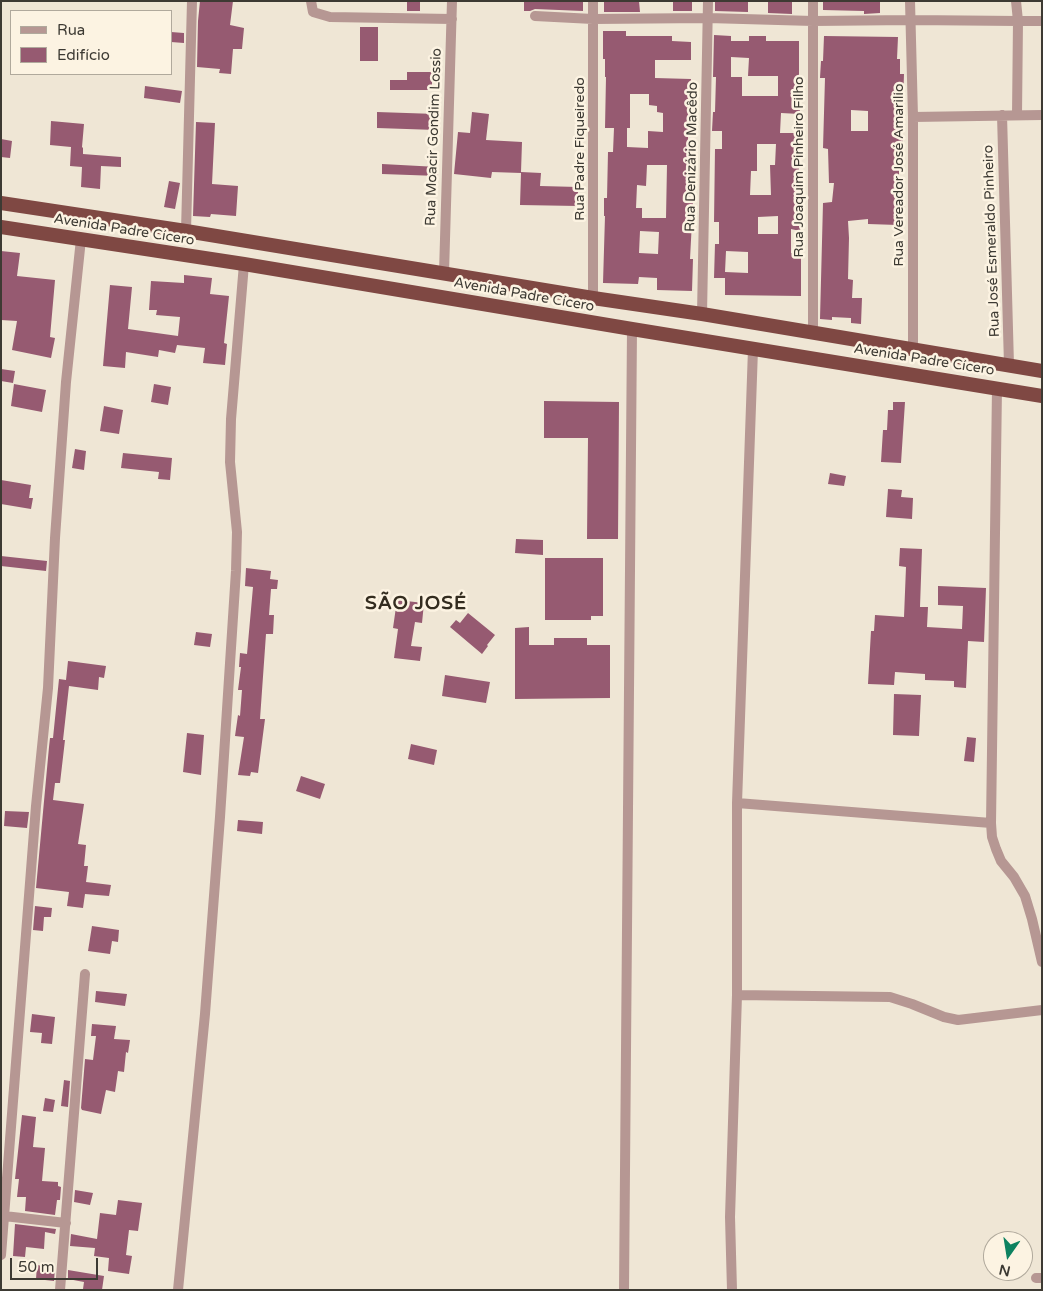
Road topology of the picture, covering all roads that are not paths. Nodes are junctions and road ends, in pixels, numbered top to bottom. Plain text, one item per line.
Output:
1 (192, 1) edge
2 (311, 1) edge
3 (452, 1) edge
4 (593, 1) edge
5 (708, 1) edge
6 (813, 1) edge
7 (910, 1) edge
8 (1016, 1) edge
9 (535, 16) dead end
10 (708, 18) junction
11 (452, 19) junction
12 (593, 19) junction
13 (911, 20) junction
14 (813, 21) junction
15 (1042, 21) edge
16 (1018, 22) junction
17 (1002, 115) junction
18 (1017, 115) junction
19 (1042, 115) edge
20 (914, 117) junction
21 (1, 204) edge
22 (1, 227) edge
23 (186, 231) junction
24 (80, 239) junction
25 (244, 264) junction
26 (444, 273) junction
27 (593, 298) junction
28 (702, 314) junction
29 (632, 329) junction
30 (813, 333) junction
31 (753, 349) junction
32 (913, 349) junction
33 (1009, 365) junction
34 (1042, 371) edge
35 (997, 388) junction
36 (1042, 396) edge
37 (737, 803) junction
38 (991, 823) junction
39 (1042, 962) edge
40 (85, 974) dead end
41 (737, 995) junction
42 (1042, 1010) edge
43 (4, 1216) junction
44 (66, 1223) junction
45 (1, 1255) edge
46 (60, 1290) edge
47 (178, 1290) edge
48 (624, 1290) edge
49 (732, 1290) edge

1 - 23 street
2 - 11 street
3 - 11 street, Rua Moacir Gondim Lossio
4 - 12 street, Rua Padre Fiqueiredo
5 - 10 street, Rua Denizário Macêdo
6 - 14 street, Rua Joaquim Pinheiro Filho
7 - 13 street, Rua Vereador José Amarilio
8 - 16 street
9 - 12 street
10 - 12 street
10 - 14 street
10 - 28 street, Rua Denizário Macêdo
11 - 26 street, Rua Moacir Gondim Lossio
12 - 27 street, Rua Padre Fiqueiredo
13 - 14 street
13 - 16 street
13 - 20 street, Rua Vereador José Amarilio
14 - 30 street, Rua Joaquim Pinheiro Filho
15 - 16 street
16 - 18 street
17 - 18 street
17 - 20 street
17 - 33 street, Rua José Esmeraldo Pinheiro
18 - 19 street
20 - 32 street, Rua Vereador José Amarilio
21 - 23 highway, Avenida Padre Cícero
22 - 24 highway, Avenida Padre Cícero
23 - 26 highway, Avenida Padre Cícero
24 - 25 highway, Avenida Padre Cícero
24 - 43 street
25 - 29 highway, Avenida Padre Cícero
25 - 47 street
26 - 27 highway, Avenida Padre Cícero
27 - 28 highway, Avenida Padre Cícero
28 - 30 highway, Avenida Padre Cícero
29 - 31 highway, Avenida Padre Cícero
29 - 48 street
30 - 32 highway, Avenida Padre Cícero
31 - 35 highway, Avenida Padre Cícero
31 - 37 street
32 - 33 highway, Avenida Padre Cícero
33 - 34 highway, Avenida Padre Cícero
35 - 36 highway, Avenida Padre Cícero
35 - 38 street
37 - 38 street
37 - 41 street
38 - 39 street
40 - 44 street
41 - 42 street
41 - 49 street
43 - 44 street
43 - 45 street
44 - 46 street

